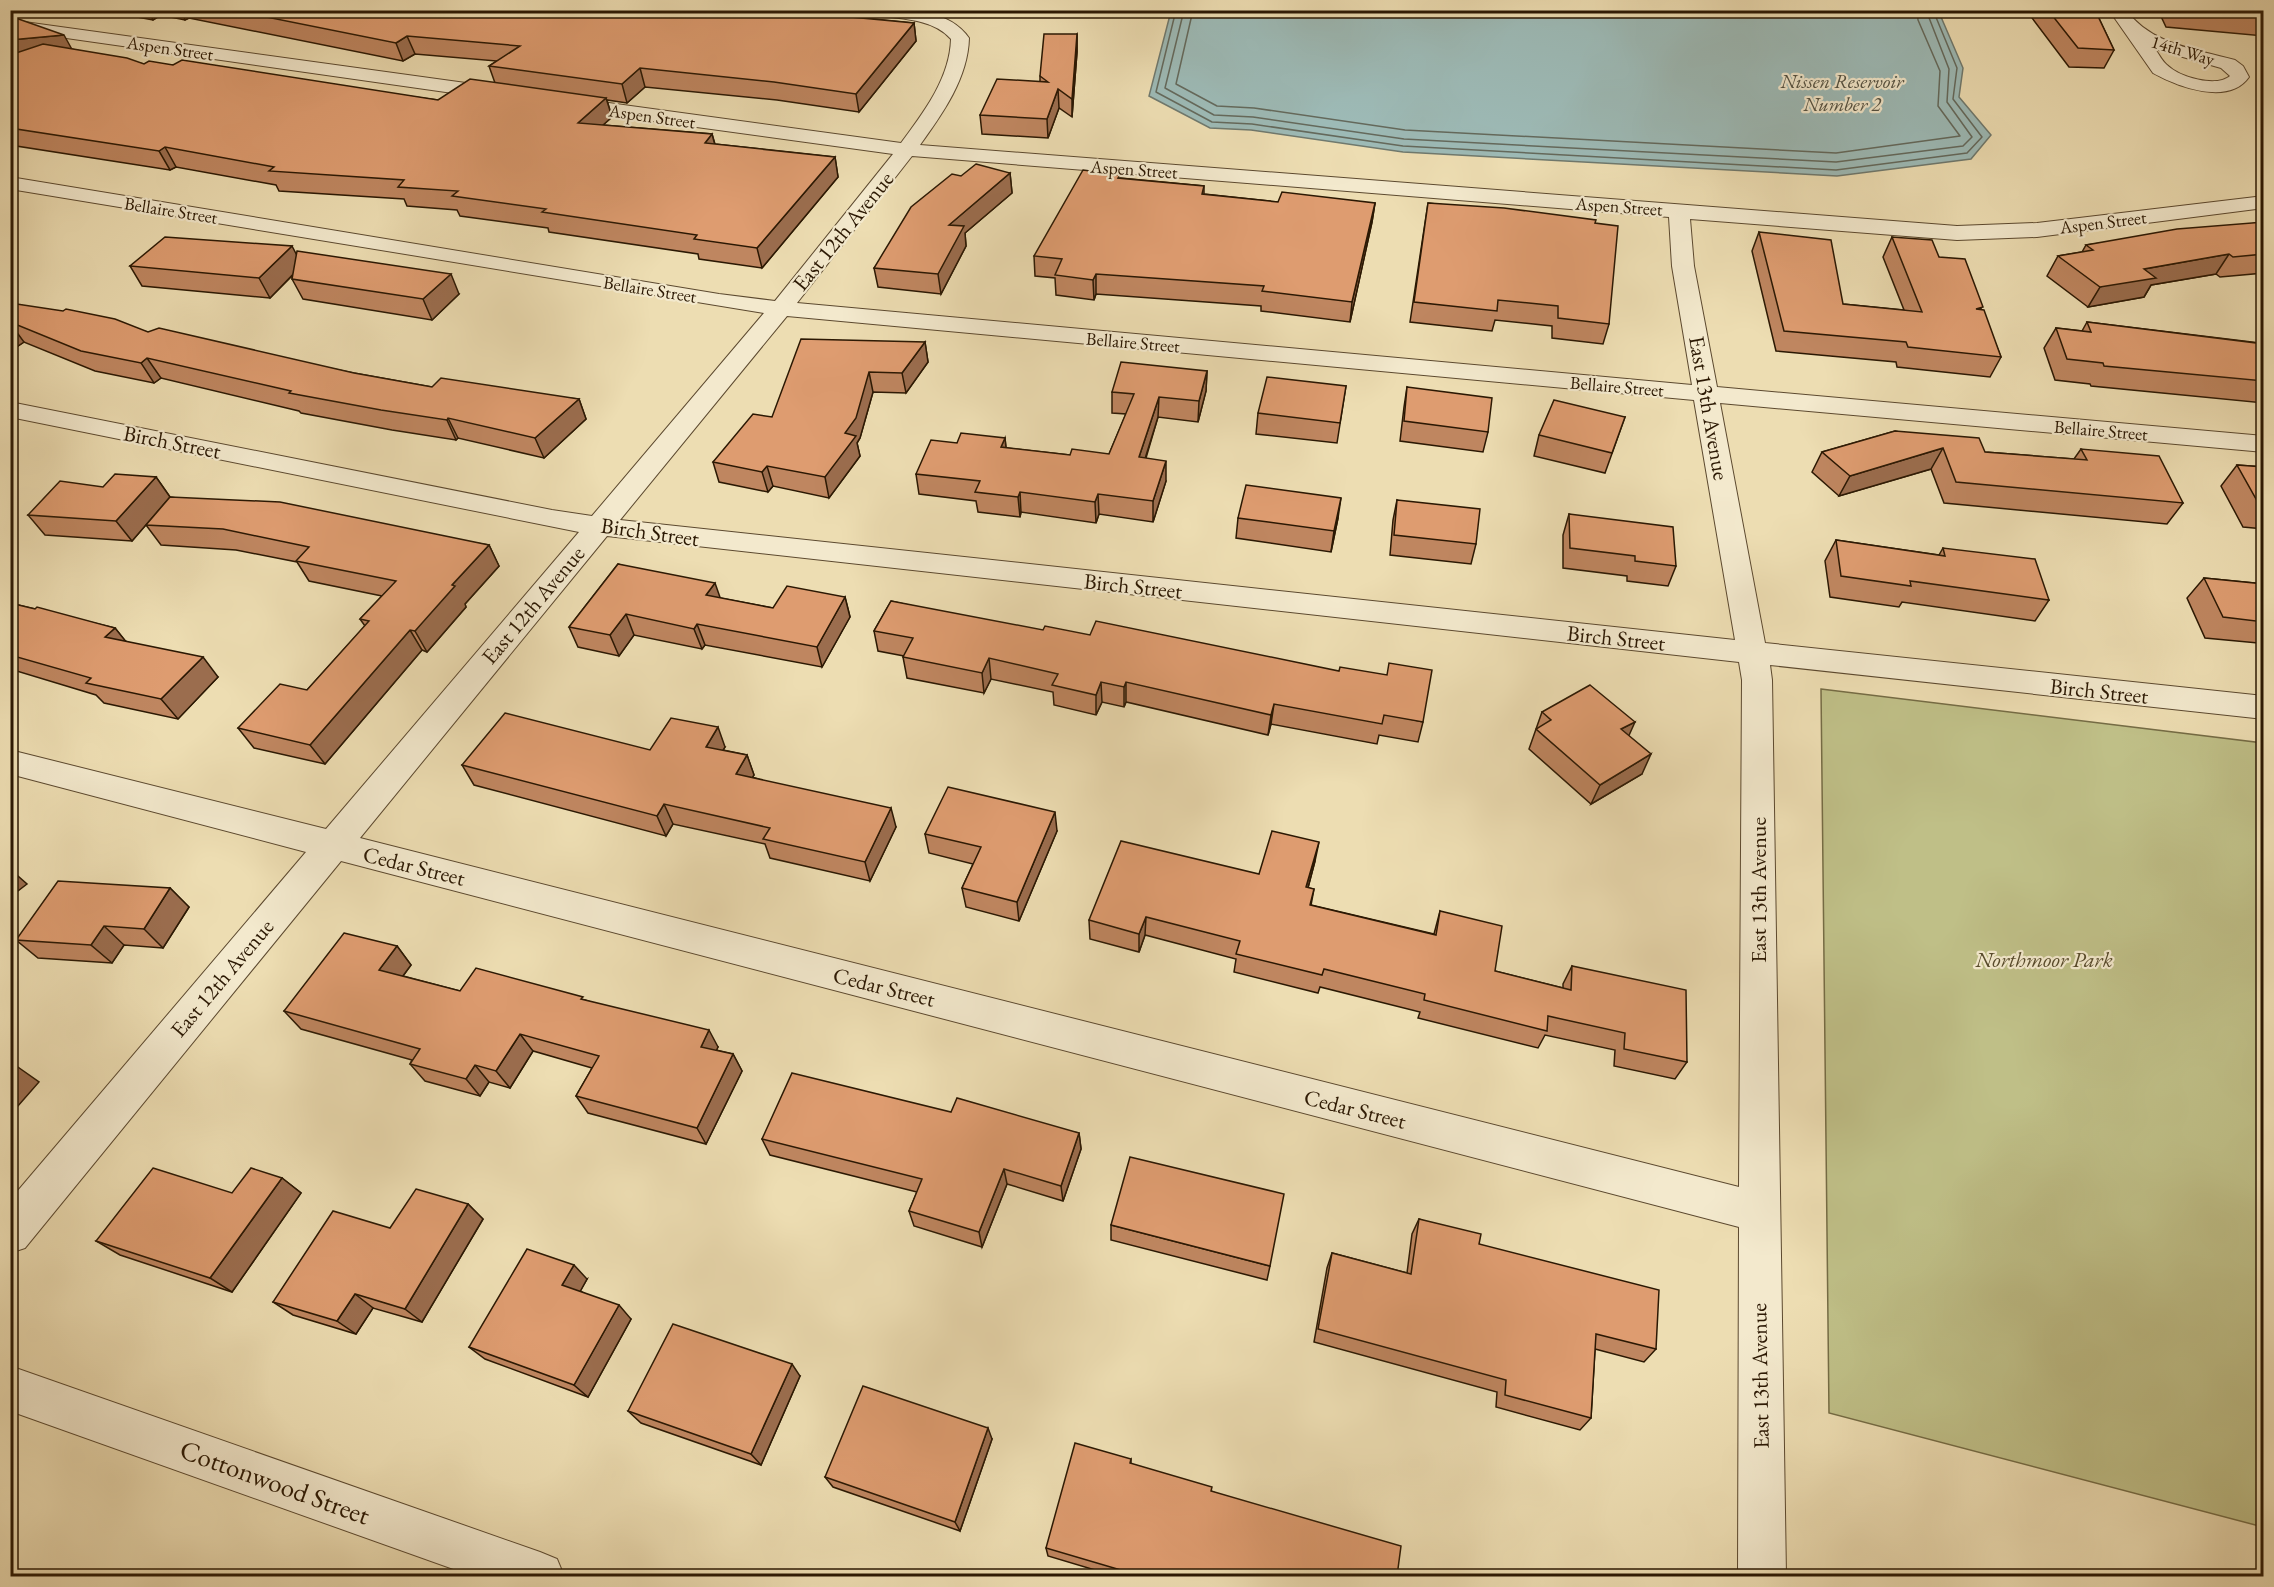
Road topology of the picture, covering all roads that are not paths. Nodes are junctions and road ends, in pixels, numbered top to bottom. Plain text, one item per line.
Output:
1 (866, 10) edge
2 (2117, 10) edge
3 (10, 25) edge
4 (2132, 31) junction
5 (527, 98) edge
6 (550, 101) edge
7 (907, 150) junction
8 (10, 183) edge
9 (2264, 202) edge
10 (1679, 211) junction
11 (781, 308) junction
12 (1707, 394) junction
13 (10, 410) edge
14 (2264, 444) edge
15 (600, 526) junction
16 (1754, 653) junction
17 (2264, 708) edge
18 (10, 762) edge
19 (333, 845) junction
20 (1758, 1212) junction
21 (10, 1233) edge
22 (10, 1388) edge
23 (540, 1576) edge
24 (1761, 1576) edge

1 - 7 street, East 12th Avenue
2 - 4 street, 14th Way
3 - 5 street, Aspen Street
4 - 4 street, 14th Way
6 - 7 street, Aspen Street
7 - 10 street, Aspen Street
7 - 11 street, East 12th Avenue
8 - 11 street, Bellaire Street
9 - 10 street, Aspen Street
10 - 12 street, East 13th Avenue
11 - 12 street, Bellaire Street
11 - 15 street, East 12th Avenue
12 - 14 street, Bellaire Street
12 - 16 street, East 13th Avenue
13 - 15 street, Birch Street
15 - 16 street, Birch Street
15 - 19 street, East 12th Avenue
16 - 17 street, Birch Street
16 - 20 street, East 13th Avenue
18 - 19 street, Cedar Street
19 - 20 street, Cedar Street
19 - 21 street, East 12th Avenue
20 - 24 street, East 13th Avenue
22 - 23 street, Cottonwood Street

